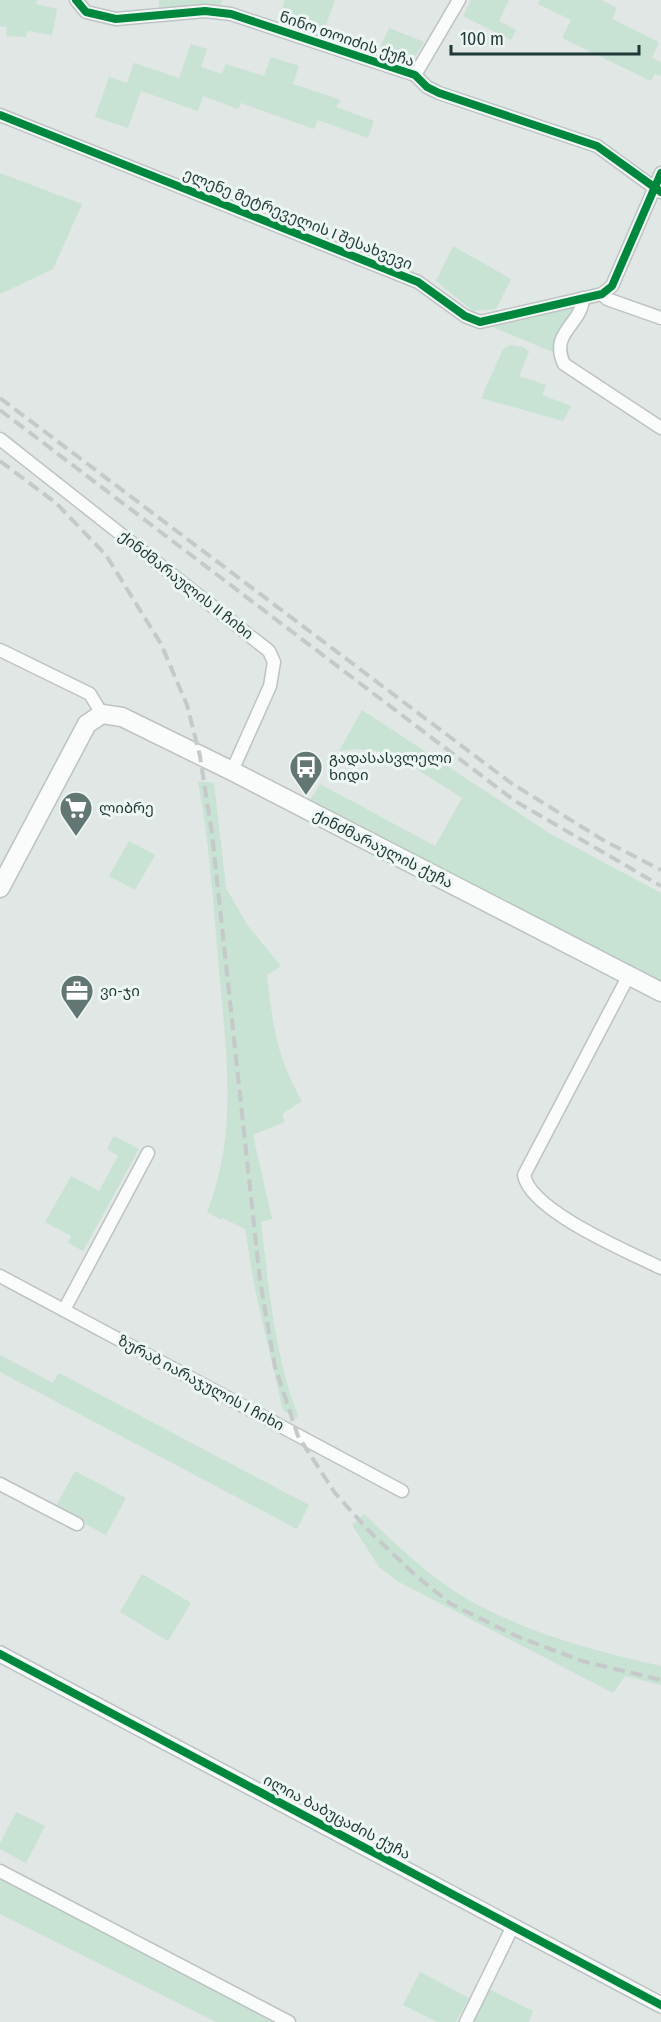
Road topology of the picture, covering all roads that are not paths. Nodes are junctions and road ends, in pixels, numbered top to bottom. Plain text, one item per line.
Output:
1 (76, 0) edge
2 (459, 0) edge
3 (415, 75) junction
4 (0, 115) edge
5 (661, 173) edge
6 (657, 191) edge
7 (602, 294) junction
8 (584, 298) junction
9 (661, 318) edge
10 (661, 429) edge
11 (0, 438) edge
12 (0, 650) edge
13 (102, 714) junction
14 (232, 771) junction
15 (0, 888) edge
16 (629, 975) junction
17 (661, 992) edge
18 (148, 1153) dead end
19 (661, 1268) edge
20 (0, 1276) edge
21 (64, 1310) junction
22 (0, 1484) edge
23 (402, 1491) dead end
24 (77, 1524) dead end
25 (0, 1654) edge
26 (0, 1871) edge
27 (513, 1926) junction
28 (661, 2005) edge
29 (289, 2022) edge
30 (466, 2022) edge

1 - 3 street, ნინო თოიძის ქუჩა
2 - 3 street
3 - 6 street, ნინო თოიძის ქუჩა
4 - 8 street, ელენე მეტრეველის I შესახვევი
5 - 6 street
6 - 7 street
7 - 8 street, ელენე მეტრეველის I შესახვევი
7 - 9 street
8 - 10 street
11 - 14 street, ქინძმარაულის II ჩიხი
12 - 13 street
13 - 14 main road, ქინძმარაულის ქუჩა
13 - 15 main road
14 - 16 main road, ქინძმარაულის ქუჩა
16 - 17 main road, ქინძმარაულის ქუჩა
16 - 19 street
18 - 21 street
20 - 21 street, ზურაბ იარაჯულის I ჩიხი
21 - 23 street, ზურაბ იარაჯულის I ჩიხი
22 - 24 street
25 - 27 street, ილია ბაბუცაძის ქუჩა
26 - 29 street
27 - 28 street, ილია ბაბუცაძის ქუჩა
27 - 30 street

